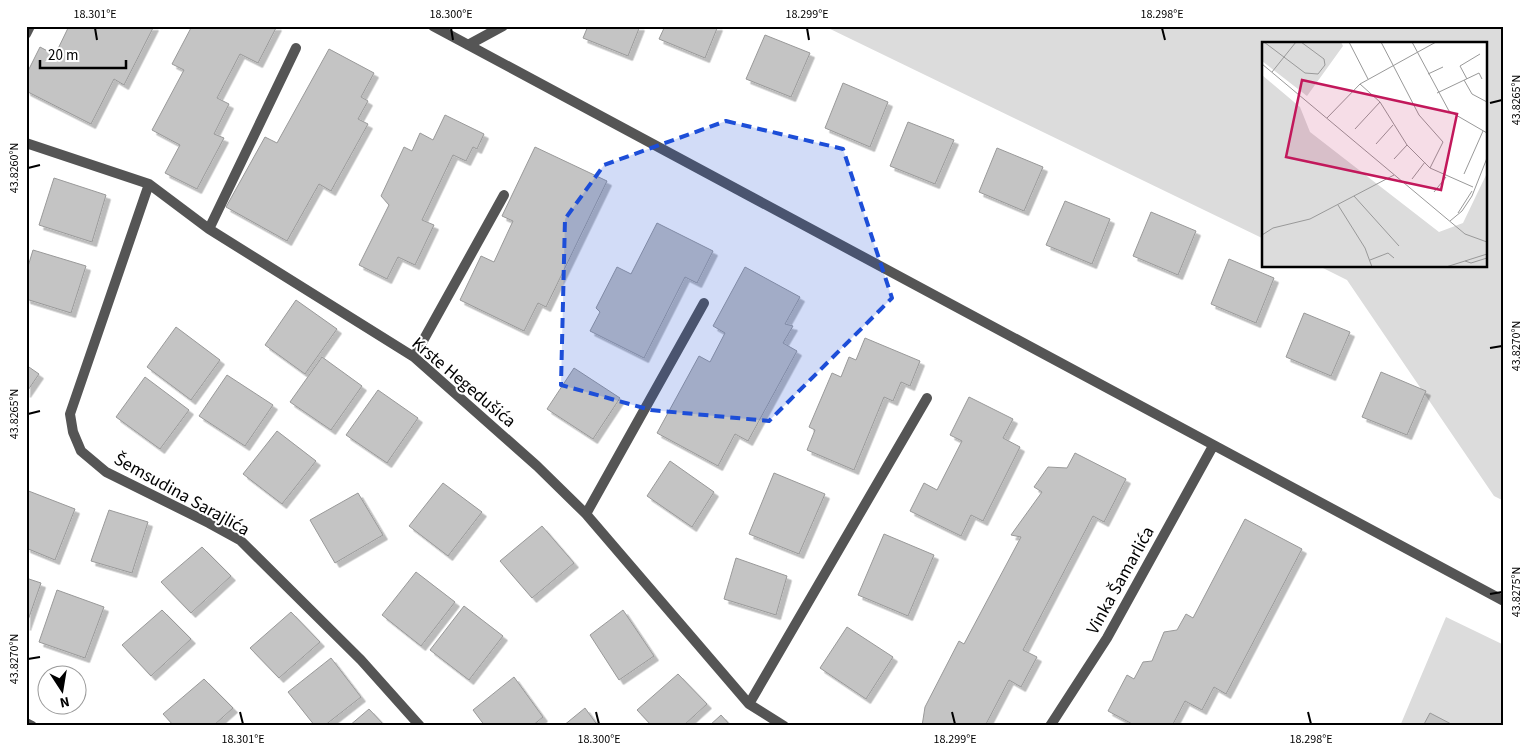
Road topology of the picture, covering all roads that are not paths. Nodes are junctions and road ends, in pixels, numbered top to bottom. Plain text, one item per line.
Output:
1 (30, 26) edge
2 (432, 26) edge
3 (502, 26) edge
4 (26, 34) edge
5 (468, 45) junction
6 (296, 48) dead end
7 (26, 143) edge
8 (149, 184) junction
9 (504, 195) dead end
10 (209, 229) junction
11 (704, 303) dead end
12 (414, 357) junction
13 (927, 398) dead end
14 (1213, 446) junction
15 (586, 514) junction
16 (1504, 600) edge
17 (749, 704) junction
18 (26, 722) edge
19 (32, 726) edge
20 (420, 726) edge
21 (784, 726) edge
22 (1050, 726) edge

1 - 4 street
2 - 5 street
3 - 5 street
5 - 14 street
6 - 10 street
7 - 8 street, Krste Hegedušića
8 - 10 street, Krste Hegedušića
8 - 20 street, Šemsudina Sarajlića
9 - 12 street
10 - 12 street, Krste Hegedušića
11 - 15 street
12 - 15 street, Krste Hegedušića
13 - 17 street
14 - 16 street
14 - 22 street, Vinka Šamarlića
15 - 17 street, Krste Hegedušića
17 - 21 street, Krste Hegedušića
18 - 19 street

